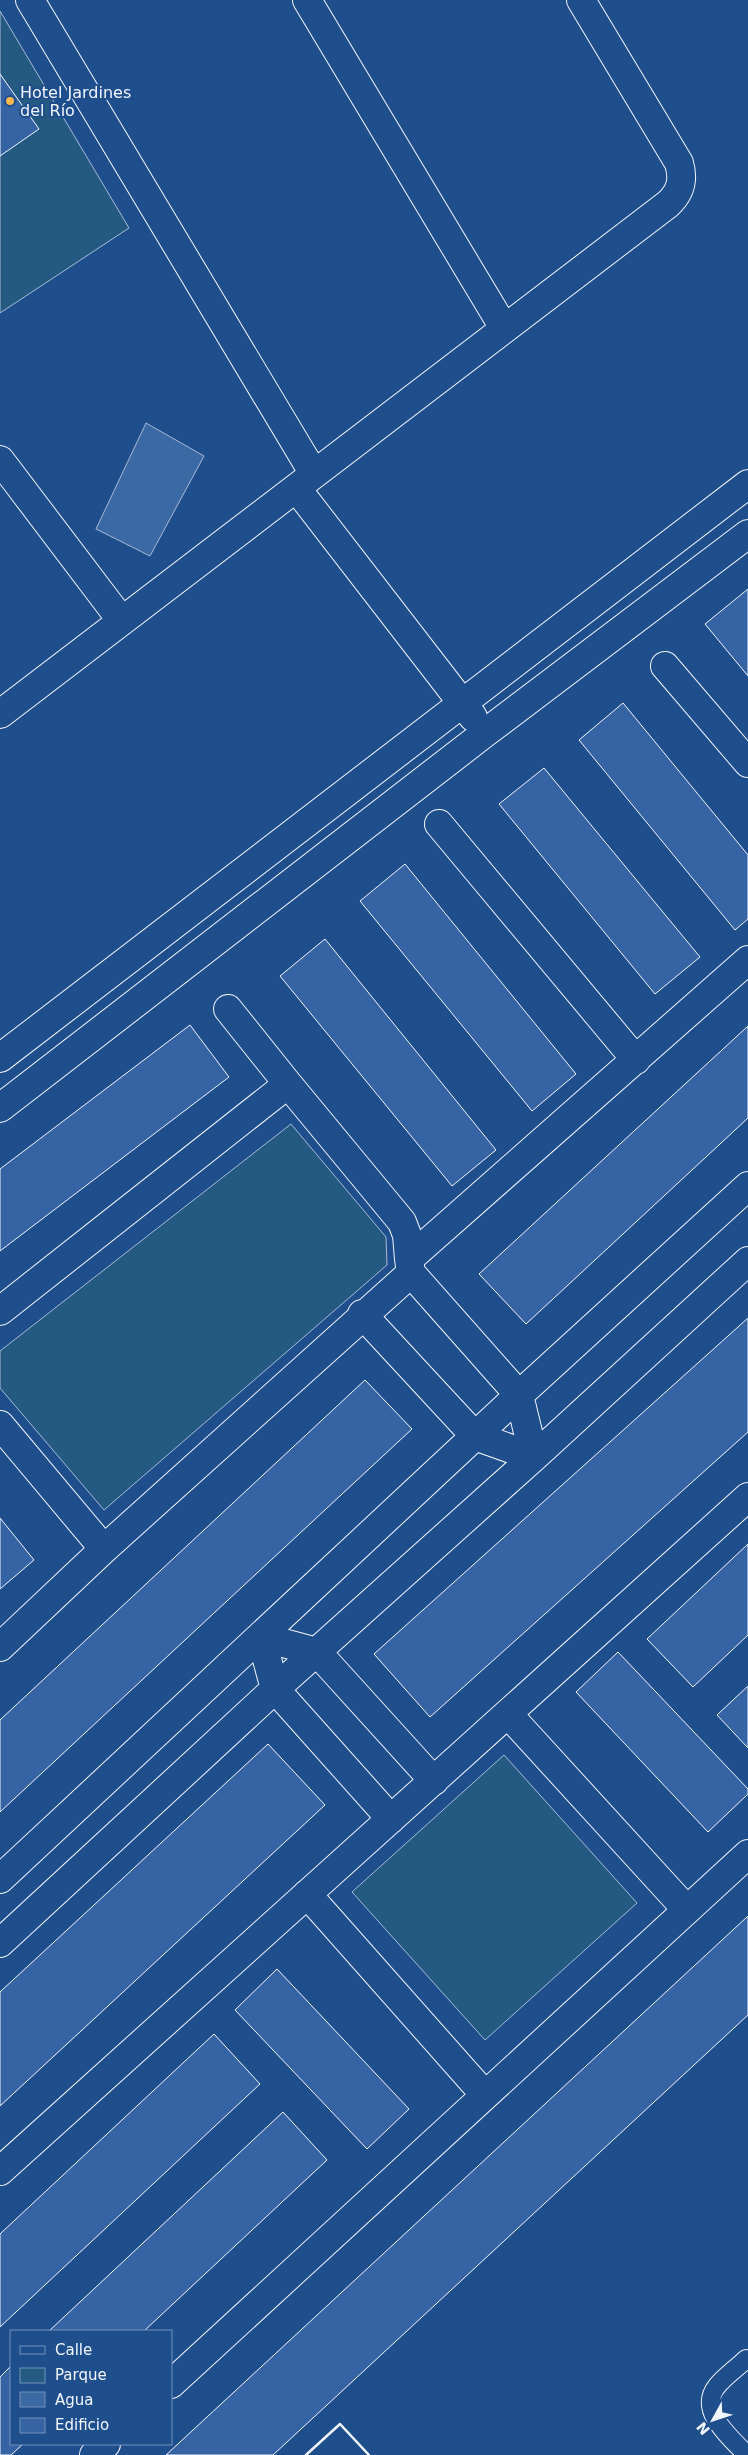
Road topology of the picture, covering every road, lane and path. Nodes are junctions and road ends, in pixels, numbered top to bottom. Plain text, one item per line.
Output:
1 (30, 0) edge
2 (306, 0) edge
3 (581, 0) edge
4 (504, 328) junction
5 (0, 460) edge
6 (306, 482) junction
7 (748, 484) edge
8 (748, 534) edge
9 (122, 621) junction
10 (665, 666) dead end
11 (462, 702) junction
12 (0, 714) edge
13 (486, 733) junction
14 (748, 763) edge
15 (439, 824) dead end
16 (748, 960) edge
17 (228, 1009) dead end
18 (0, 1058) edge
19 (636, 1060) junction
20 (288, 1084) junction
21 (0, 1108) edge
22 (748, 1186) edge
23 (748, 1261) edge
24 (410, 1266) junction
25 (0, 1311) edge
26 (362, 1314) junction
27 (519, 1394) junction
28 (0, 1425) edge
29 (475, 1436) junction
30 (534, 1457) junction
31 (748, 1497) edge
32 (104, 1549) junction
33 (261, 1637) junction
34 (0, 1647) edge
35 (317, 1652) junction
36 (275, 1689) junction
37 (508, 1714) junction
38 (434, 1781) junction
39 (390, 1820) junction
40 (748, 1854) edge
41 (0, 1879) edge
42 (307, 1894) junction
43 (688, 1910) junction
44 (0, 1943) edge
45 (485, 2095) junction
46 (0, 2171) edge
47 (748, 2361) edge
48 (172, 2383) edge
49 (105, 2445) edge
50 (94, 2455) edge
51 (747, 2455) edge

1 - 6 street
2 - 4 street
3 - 4 street
4 - 6 street
5 - 9 street
6 - 9 street
6 - 11 street
7 - 11 street
8 - 13 street
9 - 12 street
10 - 14 street
11 - 13 street
11 - 18 street
13 - 21 street
15 - 19 street
16 - 19 street
17 - 20 street
19 - 24 street
20 - 24 street
20 - 25 street
22 - 27 street
23 - 30 street
24 - 26 street
24 - 27 street
26 - 29 street
26 - 32 street
27 - 29 street
27 - 30 street
28 - 32 street
29 - 30 street
29 - 33 street
30 - 35 street
31 - 37 street
32 - 34 street
33 - 35 street
33 - 36 street
33 - 41 street
35 - 36 street
35 - 38 street
36 - 39 street
36 - 44 street
37 - 38 street
37 - 43 street
38 - 39 street
39 - 42 street
40 - 43 street
42 - 45 street
42 - 46 street
43 - 45 street
45 - 48 street
47 - 51 lane
49 - 50 street

